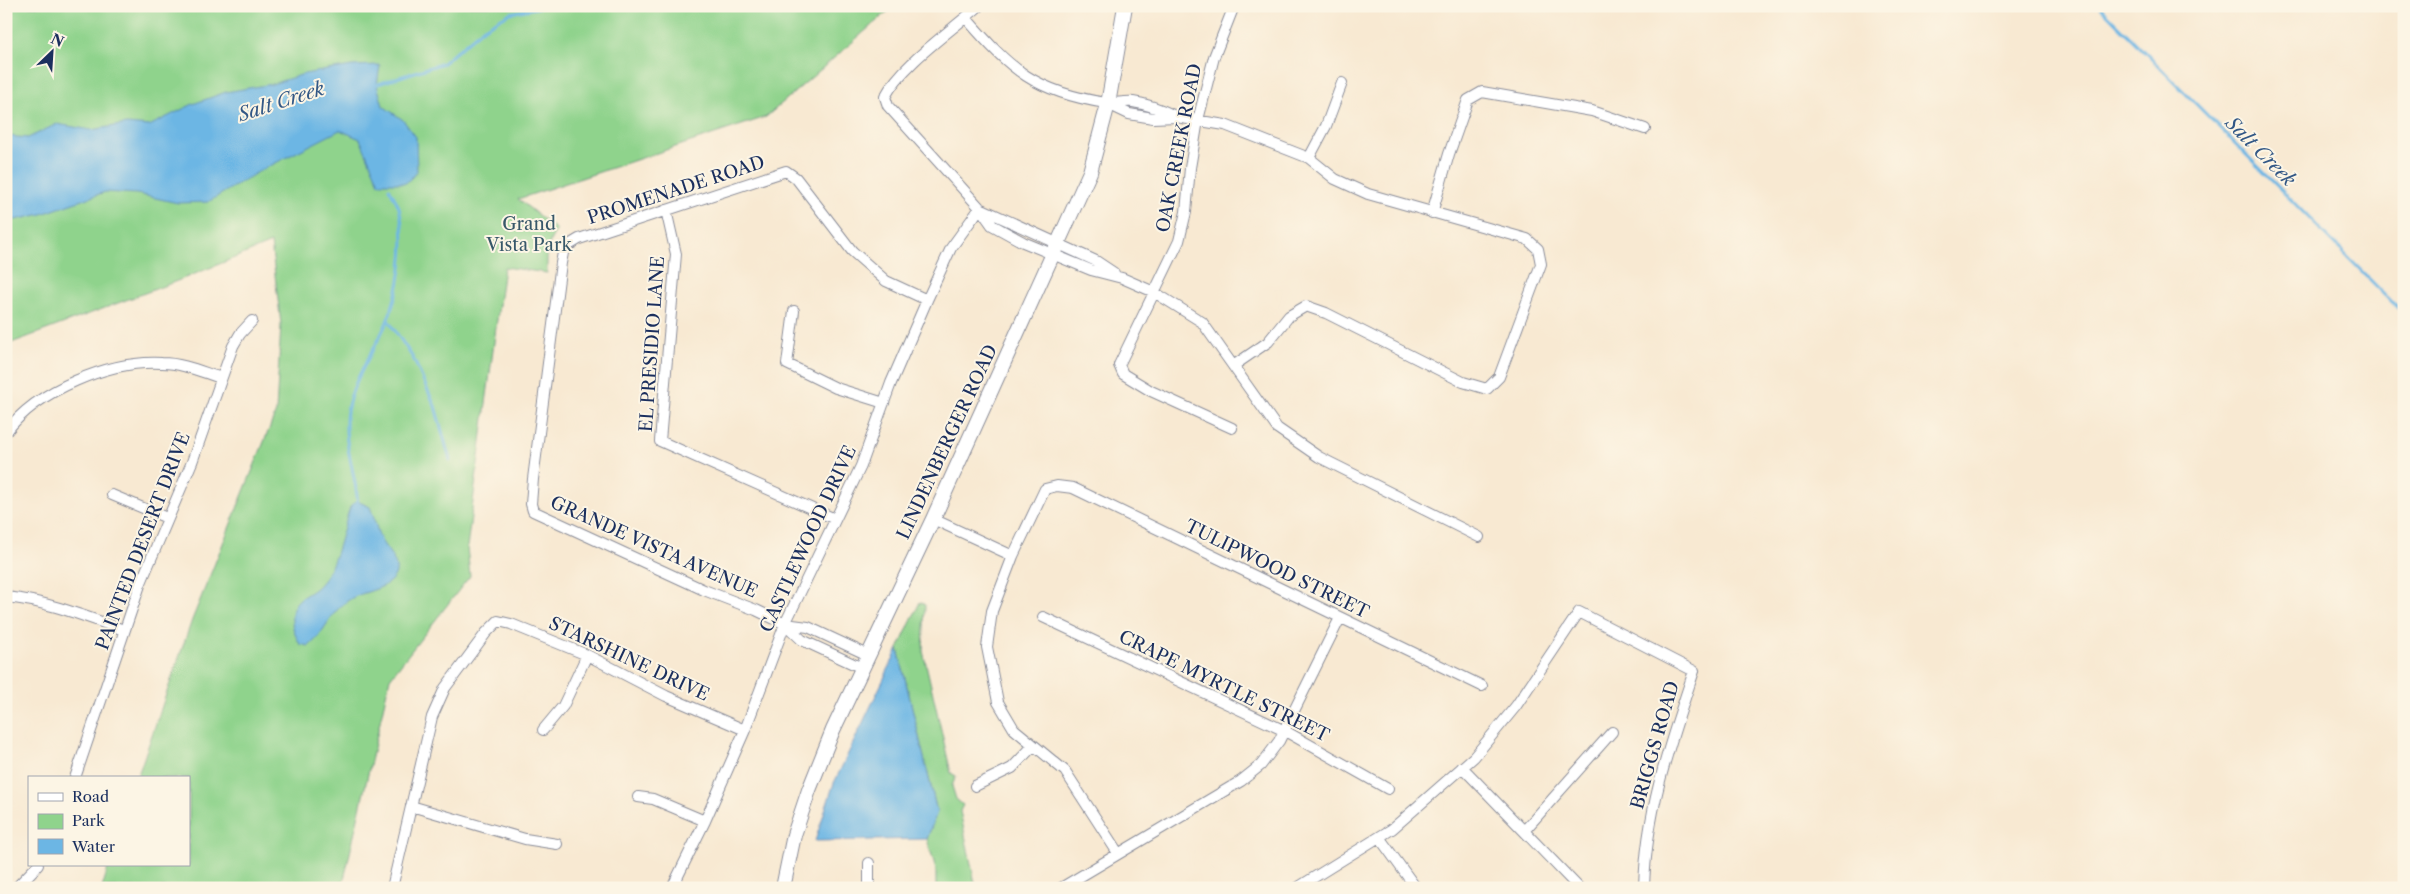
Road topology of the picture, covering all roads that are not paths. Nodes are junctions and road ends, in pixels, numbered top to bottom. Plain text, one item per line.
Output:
1 (979, 6) edge
2 (1125, 6) edge
3 (1234, 6) edge
4 (966, 18) junction
5 (1342, 83) dead end
6 (1108, 104) junction
7 (1198, 120) junction
8 (1645, 129) dead end
9 (1309, 158) junction
10 (980, 208) junction
11 (666, 210) junction
12 (1432, 213) junction
13 (564, 248) joint
14 (1055, 250) junction
15 (1154, 292) junction
16 (927, 300) junction
17 (794, 311) dead end
18 (252, 321) dead end
19 (1233, 366) junction
20 (221, 378) junction
21 (884, 404) junction
22 (1232, 428) dead end
23 (6, 432) edge
24 (112, 496) dead end
25 (168, 518) junction
26 (933, 518) junction
27 (836, 519) junction
28 (1479, 537) dead end
29 (1013, 556) junction
30 (6, 597) edge
31 (1043, 617) dead end
32 (1340, 618) junction
33 (786, 624) junction
34 (124, 630) junction
35 (588, 655) junction
36 (865, 661) junction
37 (1482, 686) dead end
38 (543, 730) dead end
39 (745, 730) junction
40 (1285, 730) junction
41 (1612, 732) dead end
42 (1033, 746) junction
43 (1462, 767) junction
44 (76, 776) edge
45 (975, 786) dead end
46 (1388, 789) dead end
47 (638, 797) dead end
48 (411, 806) junction
49 (705, 821) junction
50 (1524, 831) junction
51 (1379, 838) junction
52 (557, 844) dead end
53 (1118, 853) junction
54 (869, 863) dead end
55 (37, 866) edge
56 (1578, 887) edge
57 (16, 888) edge
58 (392, 888) edge
59 (672, 888) edge
60 (783, 888) edge
61 (869, 888) edge
62 (1060, 888) edge
63 (1297, 888) edge
64 (1416, 888) edge
65 (1644, 888) edge

1 - 4 street
2 - 6 street, LINDENBERGER ROAD
3 - 7 street, OAK CREEK ROAD
4 - 6 street
4 - 10 street
5 - 9 street
6 - 7 street
6 - 14 street, LINDENBERGER ROAD
7 - 9 street
7 - 15 street, OAK CREEK ROAD
8 - 12 street
9 - 12 street
10 - 14 street
10 - 16 street, CASTLEWOOD DRIVE
11 - 13 street, PROMENADE ROAD
11 - 16 street, PROMENADE ROAD
11 - 27 street, EL PRESIDIO LANE
12 - 19 street
13 - 33 street, GRANDE VISTA AVENUE
14 - 15 street
14 - 26 street, LINDENBERGER ROAD
15 - 19 street
15 - 22 street, OAK CREEK ROAD
16 - 21 street, CASTLEWOOD DRIVE
17 - 21 street
18 - 20 street, PAINTED DESERT DRIVE
19 - 28 street
20 - 23 street
20 - 25 street, PAINTED DESERT DRIVE
21 - 27 street, CASTLEWOOD DRIVE
24 - 25 street
25 - 34 street, PAINTED DESERT DRIVE
26 - 29 street
26 - 36 street, LINDENBERGER ROAD
27 - 33 street, CASTLEWOOD DRIVE
29 - 32 street, TULIPWOOD STREET
29 - 42 street
30 - 34 street
31 - 40 street, CRAPE MYRTLE STREET
32 - 37 street, TULIPWOOD STREET
32 - 40 street
33 - 36 street, GRANDE VISTA AVENUE
33 - 39 street, CASTLEWOOD DRIVE
34 - 44 street, PAINTED DESERT DRIVE
35 - 38 street
35 - 39 street, STARSHINE DRIVE
35 - 48 street, STARSHINE DRIVE
36 - 60 street, LINDENBERGER ROAD
39 - 49 street, CASTLEWOOD DRIVE
40 - 46 street, CRAPE MYRTLE STREET
40 - 53 street
41 - 50 street
42 - 45 street
42 - 53 street
43 - 50 street
43 - 51 street
43 - 65 street, BRIGGS ROAD
47 - 49 street
48 - 52 street
48 - 58 street
49 - 59 street, CASTLEWOOD DRIVE
50 - 56 street
51 - 63 street
51 - 64 street
53 - 62 street
54 - 61 street
55 - 57 street

